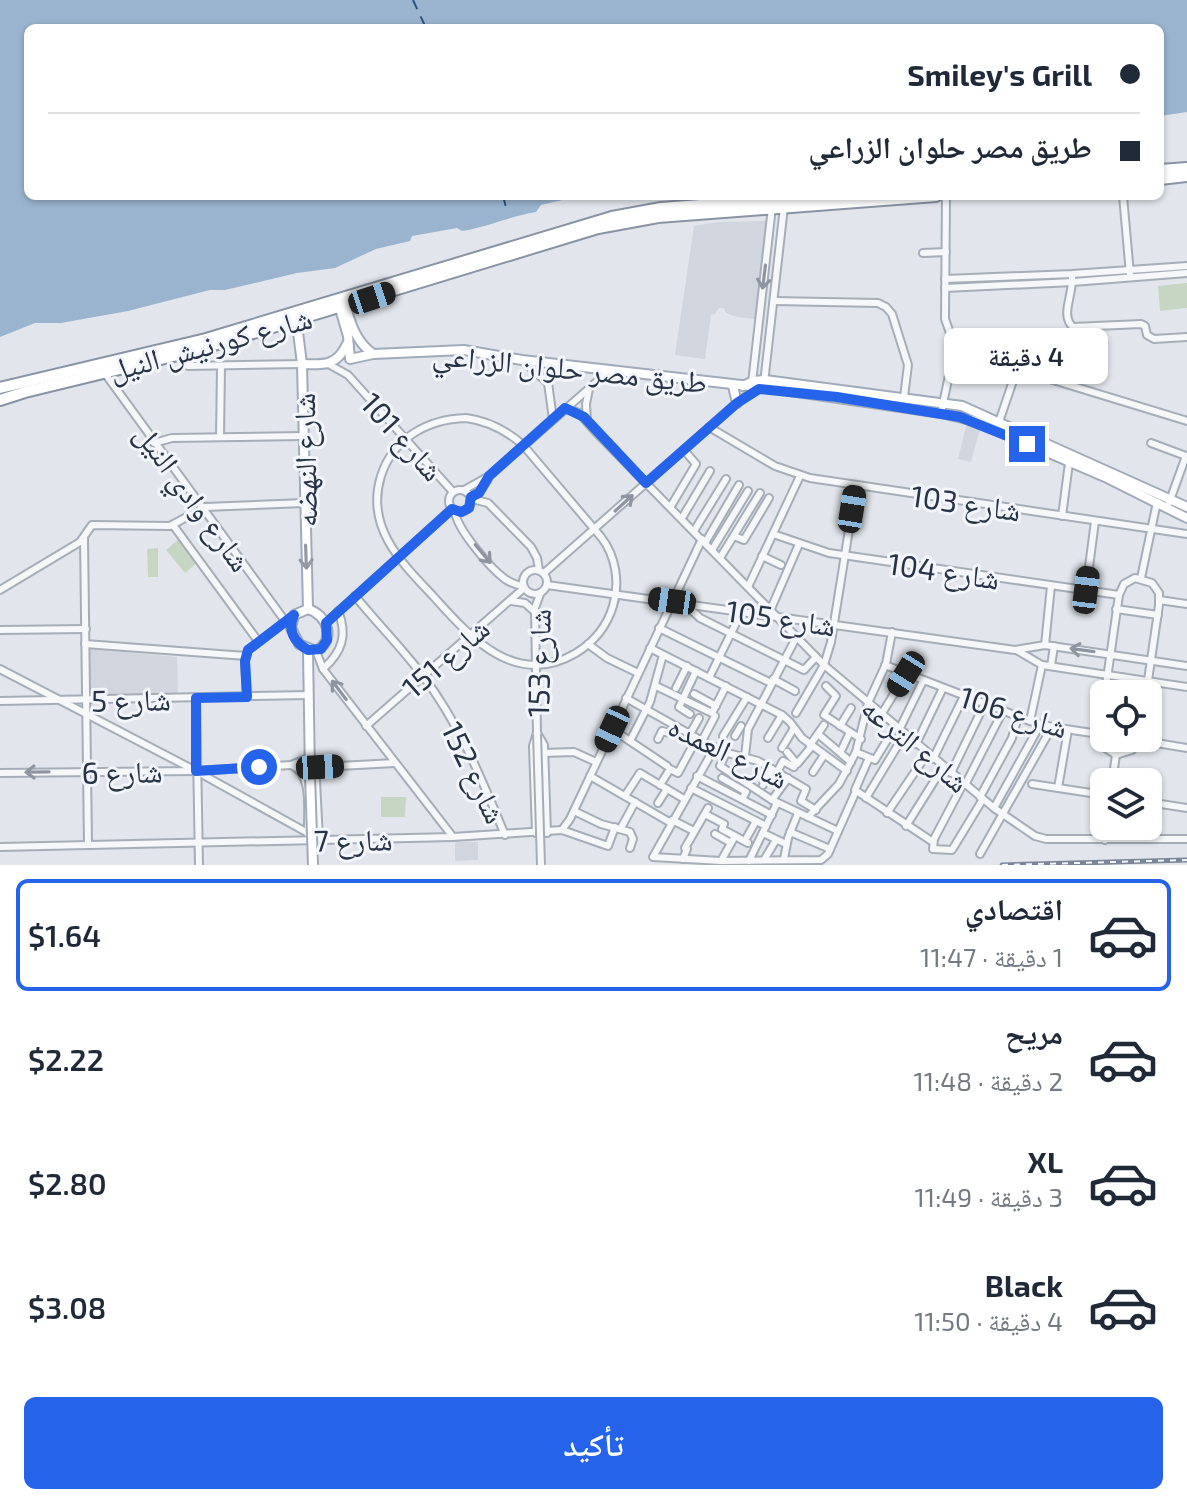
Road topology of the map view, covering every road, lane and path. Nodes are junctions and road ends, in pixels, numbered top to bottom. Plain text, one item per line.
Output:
1 (1187, 168) edge
2 (1164, 170) edge
3 (1187, 176) edge
4 (1164, 179) edge
5 (800, 200) edge
6 (857, 200) edge
7 (946, 200) edge
8 (1123, 200) edge
9 (778, 204) junction
10 (946, 252) junction
11 (923, 253) dead end
12 (1187, 266) edge
13 (1187, 273) edge
14 (1130, 274) junction
15 (1072, 278) junction
16 (945, 279) junction
17 (1011, 281) junction
18 (945, 288) junction
19 (342, 302) junction
20 (774, 305) junction
21 (761, 308) junction
22 (296, 316) junction
23 (349, 327) junction
24 (1187, 337) edge
25 (349, 339) junction
26 (373, 354) junction
27 (954, 354) junction
28 (350, 359) junction
29 (522, 360) junction
30 (302, 364) junction
31 (330, 365) junction
32 (556, 365) junction
33 (188, 366) dead end
34 (221, 366) junction
35 (1017, 369) junction
36 (610, 371) junction
37 (104, 372) junction
38 (765, 380) junction
39 (354, 381) junction
40 (548, 383) junction
41 (748, 386) junction
42 (590, 387) junction
43 (0, 388) edge
44 (904, 397) junction
45 (0, 400) edge
46 (737, 403) junction
47 (944, 403) junction
48 (565, 408) junction
49 (941, 413) junction
50 (553, 419) junction
51 (587, 421) junction
52 (1187, 421) edge
53 (999, 422) junction
54 (709, 427) junction
55 (303, 436) junction
56 (220, 437) junction
57 (405, 440) junction
58 (154, 443) junction
59 (1151, 443) dead end
60 (523, 445) junction
61 (684, 450) junction
62 (1069, 463) junction
63 (710, 471) dead end
64 (489, 476) junction
65 (800, 476) junction
66 (726, 479) dead end
67 (646, 483) junction
68 (739, 485) dead end
69 (856, 486) junction
70 (464, 490) junction
71 (748, 491) dead end
72 (453, 492) junction
73 (760, 493) dead end
74 (471, 498) junction
75 (769, 498) dead end
76 (1158, 499) junction
77 (304, 503) junction
78 (1169, 504) junction
79 (671, 506) junction
80 (1187, 507) edge
81 (201, 508) junction
82 (454, 510) junction
83 (1062, 516) junction
84 (682, 518) junction
85 (1187, 518) edge
86 (1095, 521) junction
87 (173, 525) junction
88 (1149, 528) junction
89 (594, 529) junction
90 (694, 531) junction
91 (773, 534) junction
92 (1187, 534) edge
93 (734, 536) junction
94 (84, 538) junction
95 (704, 541) junction
96 (799, 544) junction
97 (712, 550) junction
98 (845, 555) junction
99 (762, 556) junction
100 (397, 557) junction
101 (720, 558) junction
102 (781, 565) dead end
103 (542, 572) junction
104 (1141, 578) junction
105 (547, 585) junction
106 (1051, 586) junction
107 (524, 587) junction
108 (748, 587) junction
109 (0, 590) edge
110 (1086, 590) junction
111 (616, 593) junction
112 (540, 594) junction
113 (1119, 595) junction
114 (355, 596) junction
115 (1159, 600) junction
116 (509, 601) junction
117 (672, 601) junction
118 (685, 604) junction
119 (1187, 604) edge
120 (308, 609) junction
121 (1116, 609) junction
122 (338, 611) junction
123 (742, 611) junction
124 (535, 612) junction
125 (772, 613) junction
126 (294, 615) junction
127 (1158, 615) junction
128 (285, 621) junction
129 (326, 623) junction
130 (834, 624) junction
131 (659, 628) junction
132 (86, 629) junction
133 (0, 630) edge
134 (892, 632) junction
135 (731, 633) junction
136 (469, 636) junction
137 (796, 638) junction
138 (258, 641) junction
139 (85, 644) junction
140 (588, 644) junction
141 (1045, 645) junction
142 (1054, 646) junction
143 (650, 648) junction
144 (1015, 650) junction
145 (312, 651) junction
146 (1109, 654) junction
147 (663, 655) junction
148 (246, 656) junction
149 (719, 657) junction
150 (816, 657) junction
151 (784, 659) junction
152 (1152, 661) junction
153 (536, 664) junction
154 (824, 665) junction
155 (885, 665) junction
156 (1042, 665) junction
157 (687, 666) junction
158 (1051, 666) junction
159 (1187, 666) edge
160 (0, 669) edge
161 (323, 669) junction
162 (696, 671) junction
163 (638, 673) junction
164 (906, 674) junction
165 (423, 676) junction
166 (1106, 676) junction
167 (709, 678) junction
168 (1106, 680) edge
169 (1134, 680) edge
170 (1148, 680) edge
171 (772, 681) junction
172 (923, 681) junction
173 (1162, 684) edge
174 (656, 686) junction
175 (726, 686) junction
176 (826, 686) dead end
177 (1187, 687) edge
178 (676, 688) dead end
179 (943, 688) junction
180 (795, 691) dead end
181 (694, 694) dead end
182 (309, 695) junction
183 (964, 696) junction
184 (247, 697) junction
185 (747, 697) junction
186 (196, 698) junction
187 (626, 698) junction
188 (85, 699) junction
189 (682, 699) junction
190 (56, 700) junction
191 (0, 701) edge
192 (761, 703) junction
193 (868, 703) junction
194 (985, 703) junction
195 (851, 708) dead end
196 (647, 710) junction
197 (1003, 711) junction
198 (714, 712) junction
199 (796, 713) dead end
200 (690, 714) dead end
201 (86, 715) junction
202 (782, 715) junction
203 (881, 715) junction
204 (1018, 717) junction
205 (699, 718) dead end
206 (733, 721) junction
207 (1030, 721) junction
208 (824, 725) dead end
209 (1040, 725) junction
210 (366, 726) junction
211 (840, 726) junction
212 (677, 727) junction
213 (1052, 727) junction
214 (744, 728) junction
215 (794, 728) junction
216 (612, 729) junction
217 (1068, 730) junction
218 (899, 731) junction
219 (850, 732) junction
220 (1090, 733) edge
221 (537, 734) junction
222 (690, 734) junction
223 (818, 734) junction
224 (723, 736) dead end
225 (735, 736) dead end
226 (768, 738) dead end
227 (658, 739) dead end
228 (861, 739) junction
229 (630, 741) junction
230 (702, 741) junction
231 (1162, 743) edge
232 (916, 744) junction
233 (811, 745) junction
234 (715, 747) junction
235 (1187, 748) edge
236 (691, 749) dead end
237 (842, 749) dead end
238 (856, 752) junction
239 (1112, 752) edge
240 (1126, 752) edge
241 (544, 753) junction
242 (726, 753) junction
243 (824, 755) junction
244 (1116, 755) junction
245 (745, 756) junction
246 (930, 756) junction
247 (309, 758) junction
248 (869, 758) junction
249 (684, 760) junction
250 (596, 762) junction
251 (851, 762) junction
252 (395, 763) junction
253 (291, 765) junction
254 (667, 766) dead end
255 (320, 767) dead end
256 (794, 767) dead end
257 (943, 767) junction
258 (1114, 768) edge
259 (775, 770) junction
260 (196, 771) junction
261 (88, 772) junction
262 (813, 772) dead end
263 (0, 773) edge
264 (699, 773) junction
265 (846, 773) junction
266 (951, 773) junction
267 (590, 776) junction
268 (767, 777) junction
269 (310, 778) junction
270 (722, 778) dead end
271 (788, 778) junction
272 (856, 781) junction
273 (964, 784) junction
274 (1032, 784) dead end
275 (763, 785) dead end
276 (780, 785) dead end
277 (664, 787) junction
278 (691, 788) junction
279 (1058, 788) junction
280 (856, 791) junction
281 (1090, 793) edge
282 (625, 796) junction
283 (866, 798) junction
284 (981, 798) junction
285 (684, 799) junction
286 (742, 799) junction
287 (635, 802) junction
288 (775, 802) junction
289 (658, 803) dead end
290 (751, 804) junction
291 (1162, 804) edge
292 (994, 808) junction
293 (1187, 808) edge
294 (816, 810) junction
295 (574, 811) junction
296 (798, 813) junction
297 (887, 813) junction
298 (745, 815) junction
299 (772, 815) junction
300 (1003, 815) junction
301 (808, 817) junction
302 (756, 821) junction
303 (671, 822) junction
304 (906, 826) junction
305 (618, 828) junction
306 (765, 829) junction
307 (562, 830) junction
308 (694, 831) junction
309 (838, 831) junction
310 (790, 832) junction
311 (536, 833) junction
312 (547, 833) junction
313 (715, 834) dead end
314 (505, 835) junction
315 (308, 836) junction
316 (735, 836) junction
317 (453, 837) junction
318 (319, 839) junction
319 (1162, 839) edge
320 (1187, 839) edge
321 (776, 840) junction
322 (1090, 840) edge
323 (198, 843) junction
324 (731, 843) junction
325 (786, 844) junction
326 (88, 845) junction
327 (933, 846) junction
328 (0, 847) edge
329 (630, 848) dead end
330 (830, 849) junction
331 (980, 854) dead end
332 (683, 859) junction
333 (784, 859) junction
334 (764, 860) junction
335 (721, 861) junction
336 (749, 861) junction
337 (199, 865) edge
338 (313, 865) edge
339 (541, 865) edge

1 - 2 highway
3 - 4 highway
5 - 9 highway, شارع كورنيش النيل
6 - 9 highway, شارع كورنيش النيل
7 - 10 street
8 - 14 street
9 - 19 highway, شارع كورنيش النيل
9 - 20 street
9 -> 21 street
10 - 11 street
10 - 16 street
12 - 14 street
13 - 14 street
14 - 15 street
15 - 17 street
15 - 24 street
16 - 17 street
16 - 18 street
17 - 18 street
18 - 27 street
19 - 22 highway, شارع كورنيش النيل
19 - 23 main road
20 - 21 street
20 - 38 street
20 - 44 street
21 - 41 street
22 - 30 main road, شارع النهضه
22 - 37 highway, شارع كورنيش النيل
22 - 43 highway, شارع كورنيش النيل
23 - 25 main road
23 - 26 main road
25 - 28 main road
25 - 31 main road
26 - 28 main road, طريق مصر حلوان الزراعي
26 - 29 main road, طريق مصر حلوان الزراعي
27 - 35 street
27 - 47 street
28 - 39 street, شارع 101
29 - 32 main road, طريق مصر حلوان الزراعي
29 - 40 street
30 - 31 main road
30 - 34 street
30 - 55 main road, شارع النهضه
31 - 39 street, شارع 101
32 - 36 main road, طريق مصر حلوان الزراعي
32 - 40 street
33 - 34 street
34 - 56 street
35 - 52 street
35 - 53 street
36 - 41 main road, طريق مصر حلوان الزراعي
36 - 42 street
37 - 45 highway, شارع كورنيش النيل
37 - 58 street, شارع وادي النيل
38 - 41 main road, طريق مصر حلوان الزراعي
38 - 44 main road, طريق مصر حلوان الزراعي
39 - 57 street, شارع 101
40 - 50 street
41 - 46 main road
41 - 46 street
41 - 49 main road, طريق مصر حلوان الزراعي
42 - 48 street
42 - 51 street
44 - 47 main road, طريق مصر حلوان الزراعي
46 - 54 street
47 - 49 street
47 - 53 main road, طريق مصر حلوان الزراعي
48 - 50 street
48 - 51 street
49 - 62 main road, طريق مصر حلوان الزراعي
50 - 60 street
51 - 67 street
53 - 76 main road, طريق مصر حلوان الزراعي
54 - 61 street
54 - 65 street, شارع 103
55 - 56 street
55 - 77 main road, شارع النهضه
56 - 58 street
57 - 60 street
57 - 72 street, شارع 101
57 - 100 street
58 - 81 street, شارع وادي النيل
59 - 78 street
60 - 64 street
60 - 89 street
61 - 67 street
61 - 79 street
62 - 76 main road, طريق مصر حلوان الزراعي
62 - 83 street
63 - 84 street
64 - 70 street
64 - 74 street
65 - 69 street, شارع 103
65 - 91 street
66 - 90 street
67 - 79 street, شارع الترعه
89 -> 67 street
68 - 95 street
69 - 83 street, شارع 103
69 - 98 street
70 - 72 street
70 - 74 street
71 - 97 street
72 - 82 street
73 - 93 street
74 - 82 street
74 - 103 street, شارع 101
75 - 93 street
76 - 78 main road, طريق مصر حلوان الزراعي
76 - 88 street
77 - 81 street
77 -> 120 main road, شارع النهضه
78 - 80 main road, طريق مصر حلوان الزراعي
78 - 85 main road, طريق مصر حلوان الزراعي
79 - 84 street, شارع الترعه
81 - 87 street
81 - 128 street, شارع وادي النيل
82 - 100 street
82 -> 107 street, شارع 101
83 - 86 street, شارع 103
84 - 90 street, شارع الترعه
86 - 88 street, شارع 103
86 - 110 street
87 - 94 street
87 - 138 street
88 - 92 street, شارع 103
88 - 104 street
89 - 103 street
89 - 111 street
90 - 95 street, شارع الترعه
91 - 96 street, شارع 104
91 - 99 street
93 - 101 street
94 - 109 street
94 - 132 street
95 - 97 street, شارع الترعه
95 - 117 street
96 - 98 street, شارع 104
96 - 125 street
97 - 101 street, شارع الترعه
98 - 106 street, شارع 104
98 - 130 street
99 - 102 street
99 - 108 street
100 - 114 street
100 - 136 street
101 - 108 street, شارع الترعه
103 - 105 street
103 - 107 street
104 - 113 street
104 - 115 street
105 - 111 street, شارع 105
105 - 112 street
106 - 110 street, شارع 104
106 - 141 street
107 - 112 street
107 - 116 street, شارع 151
108 - 125 street, شارع الترعه
110 - 113 street, شارع 104
111 - 117 street, شارع 105
111 - 140 street
112 - 124 street, شارع 153
113 - 121 street
114 - 122 street
114 - 165 street, شارع 152
115 - 119 street
115 - 127 street
116 - 124 street
116 - 136 street, شارع 151
117 - 118 street, شارع 105
117 - 131 street
118 - 123 street, شارع 105
118 - 135 street
120 - 126 main road
120 - 129 main road
121 - 127 street
121 - 146 street
122 - 129 street
122 - 161 street
123 - 125 street, شارع 105
123 - 135 street
124 - 153 street, شارع 153
125 - 130 street, شارع 105
125 - 137 street, شارع الترعه
126 - 128 street
126 - 145 main road
127 - 152 street
128 - 138 street
129 - 145 main road
130 - 134 street, شارع 105
130 - 154 street
131 - 143 street
131 - 149 street
132 - 133 street
132 - 139 street
134 - 144 street, شارع 105
134 - 155 street
135 - 149 street
135 - 151 street
136 - 153 street
136 - 165 street, شارع 151
137 - 150 street, شارع الترعه
137 - 151 street
138 - 148 street
139 - 148 street
139 - 188 street
140 - 153 street
140 - 163 street
141 - 142 street, شارع 105
141 - 144 street, شارع 105
146 -> 142 street, شارع 105
142 - 158 street
143 - 147 street
143 - 163 street
144 - 156 street, شارع 105
145 - 161 street
145 - 182 main road
146 - 152 street, شارع 105
146 - 166 street
147 - 157 street
147 - 174 street
148 - 184 street
149 - 167 street
149 - 171 street
150 - 151 street
150 - 154 street, شارع الترعه
151 - 171 street
152 - 159 street, شارع 105
152 - 170 street
153 - 221 street, شارع 153
154 - 193 street, شارع الترعه
154 - 199 street
155 - 164 street, شارع 106
155 - 193 street
156 - 158 street, شارع 105
156 - 207 street
157 - 162 street
157 - 178 street
158 - 166 street, شارع 105
160 - 190 street
210 -> 161 street
162 - 167 street
162 - 189 street
163 - 187 street
164 - 172 street, شارع 106
164 - 203 street
165 - 210 street, شارع 151
165 - 314 street, شارع 152
166 - 168 street
166 - 169 street, شارع 105
167 - 175 street
171 - 180 street
171 - 192 street
172 - 179 street, شارع 106
172 - 218 street
173 - 177 street, شارع 105
174 - 189 street
174 - 196 street
175 - 185 street
175 - 198 street
176 - 211 street
179 - 183 street, شارع 106
179 - 232 street
181 - 198 street
182 - 184 street, شارع 5
182 - 247 main road
183 - 194 street, شارع 106
183 - 246 street
184 - 186 street, شارع 5
185 - 192 street
185 - 206 street
186 - 188 street, شارع 5
186 - 260 street
187 - 196 street, شارع العمده
187 - 216 street
188 - 190 street, شارع 5
188 - 201 street
189 - 198 street
189 - 200 street
190 - 191 street, شارع 5
190 - 201 street
192 - 202 street
192 - 214 street
193 - 203 street, شارع الترعه
193 - 228 street
194 - 197 street, شارع 106
194 - 266 street
195 - 211 street
196 - 212 street, شارع العمده
196 - 229 street
197 - 204 street, شارع 106
197 - 273 street
198 - 230 street
201 - 260 street
201 - 261 street
202 - 215 street
202 - 226 street
203 - 218 street, شارع الترعه
204 - 207 street, شارع 106
204 - 284 street
205 - 222 street
206 - 214 street
206 - 224 street
207 - 209 street, شارع 106
208 - 223 street
209 - 213 street, شارع 106
209 - 292 street
210 - 252 street
211 - 219 street
212 - 222 street, شارع العمده
212 - 227 street
213 - 217 street, شارع 106
213 - 300 street
214 - 225 street
214 - 245 street
215 - 233 street
215 - 233 street
216 - 229 street
216 - 250 street
217 - 220 street, شارع 106
217 - 279 street
218 - 232 street, شارع الترعه
218 - 248 street
218 - 283 street
219 - 228 street
219 - 237 street
221 - 241 street, شارع 153
221 - 311 street, شارع 153
221 - 339 street, bridge
222 - 230 street, شارع العمده
223 - 233 street
223 - 251 street
228 - 238 street
229 - 254 street
230 - 234 street, شارع العمده
231 - 235 street
232 - 246 street, شارع الترعه
233 - 243 street
234 - 242 street, شارع العمده
234 - 264 street
236 - 249 street
238 - 248 street
238 - 251 street
239 - 244 street
240 - 244 street
241 - 250 street
241 - 312 street, شارع 153
242 - 245 street, شارع العمده
242 - 288 street
243 - 262 street
243 - 265 street
244 - 258 street
245 - 259 street, شارع العمده
246 - 257 street, شارع الترعه
246 - 297 street
247 - 253 street, شارع 6
247 - 269 main road
248 - 272 street
249 - 264 street
249 - 277 street
250 - 267 street
251 - 265 street
252 - 255 street
252 - 317 street
253 - 260 street, شارع 6
253 - 269 street
256 - 259 street
257 - 266 street, شارع الترعه
257 - 304 street
259 - 268 street
259 - 271 street, شارع العمده
260 - 261 street, شارع 6
260 - 315 street
260 - 323 street
261 -> 263 street, شارع 6
261 - 326 street
264 - 278 street
264 - 286 street
265 - 272 street
265 - 294 street
266 - 273 street, شارع الترعه
267 - 282 street
267 - 295 street
268 - 275 street
268 - 276 street
269 - 315 street
269 - 318 street
269 - 338 main road, bridge
270 - 286 street
271 - 288 street
271 - 294 street, شارع العمده
272 - 280 street
273 - 284 street, شارع الترعه
273 - 327 street
274 - 279 street
277 - 282 street
277 - 285 street
277 - 289 street
278 - 285 street
278 - 298 street
279 - 281 street
280 - 283 street
280 - 309 street
282 - 287 street
283 - 297 street
284 - 292 street, شارع الترعه
284 - 327 street
285 - 303 street
286 - 290 street
287 - 303 street
287 - 305 street
288 - 296 street
288 - 299 street
290 - 298 street
290 - 299 street
291 - 293 street
292 - 300 street, شارع الترعه
294 - 301 street
295 - 305 street
295 - 307 street
296 - 301 street
296 - 310 street
297 - 304 street
298 - 302 street
299 - 306 street
300 - 322 street, شارع الترعه
300 - 331 street
301 - 309 street
302 - 306 street
302 - 316 street
303 - 308 street
303 - 332 street
304 - 327 street
305 - 307 street
305 - 329 street
306 - 321 street
306 - 336 street
307 - 312 street, شارع 7
308 - 316 street
308 - 332 street
309 - 330 street
310 - 325 street
310 - 330 street
311 - 312 street, شارع 7
311 - 314 street, شارع 7
313 - 324 street
314 - 317 street, شارع 7
315 - 318 street, شارع 7
315 - 323 street, شارع 7
316 - 324 street
317 - 318 street, شارع 7
319 - 320 street
321 - 325 street
321 - 334 street
323 - 326 street, شارع 7
323 - 337 street
324 - 335 street
325 - 333 street
326 - 328 street, شارع 7
330 - 333 street
332 - 335 street
333 - 334 street
334 - 336 street
335 - 336 street

